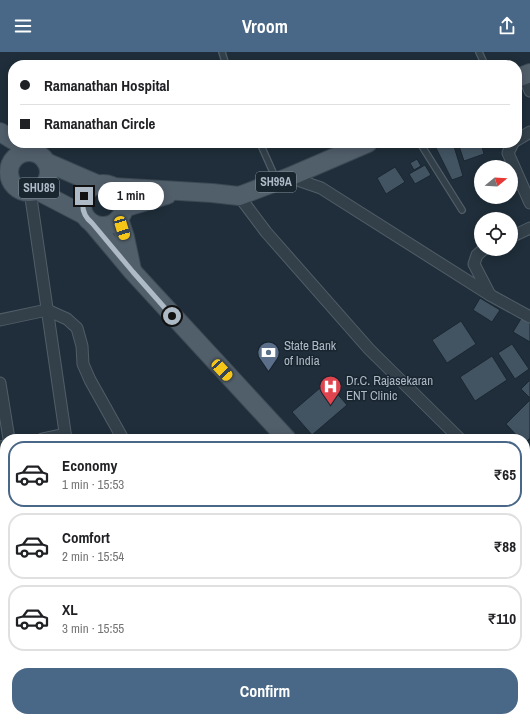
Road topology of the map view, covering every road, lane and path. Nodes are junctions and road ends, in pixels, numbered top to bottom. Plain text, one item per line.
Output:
1 (24, 148) edge
2 (26, 148) edge
3 (263, 148) edge
4 (352, 148) edge
5 (423, 148) edge
6 (510, 148) edge
7 (3, 161) edge
8 (46, 162) junction
9 (283, 179) junction
10 (106, 186) junction
11 (21, 188) edge
12 (179, 191) junction
13 (239, 196) junction
14 (530, 203) edge
15 (462, 210) dead end
16 (121, 213) junction
17 (88, 219) junction
18 (530, 228) edge
19 (518, 234) edge
20 (476, 256) edge
21 (133, 272) junction
22 (490, 295) junction
23 (47, 310) junction
24 (530, 317) edge
25 (0, 320) edge
26 (0, 383) edge
27 (8, 434) edge
28 (65, 434) edge
29 (120, 434) edge
30 (282, 434) edge
31 (455, 434) edge

1 - 7 main road, SHU89
2 - 8 main road, SHU89
3 - 9 lane
4 - 9 main road, SH99A
5 - 15 lane
6 - 14 street
7 - 11 main road, SHU89
8 - 10 main road, SHU89
8 - 11 main road, SHU89
9 - 13 main road, SH99A
9 - 22 street
10 - 12 main road, SH99A
10 - 16 main road, SHU89
10 - 17 main road
11 - 17 main road, SHU89
11 - 23 street
12 - 13 main road, SH99A
12 - 16 main road, SH99A
13 - 31 street
16 - 17 main road, SHU89
16 - 21 main road, SHU89
17 - 21 main road, SHU89
18 - 19 street
20 - 22 street
21 - 30 main road, SHU89
22 - 24 street
23 - 25 street
23 - 28 street
23 - 29 street
26 - 27 street

